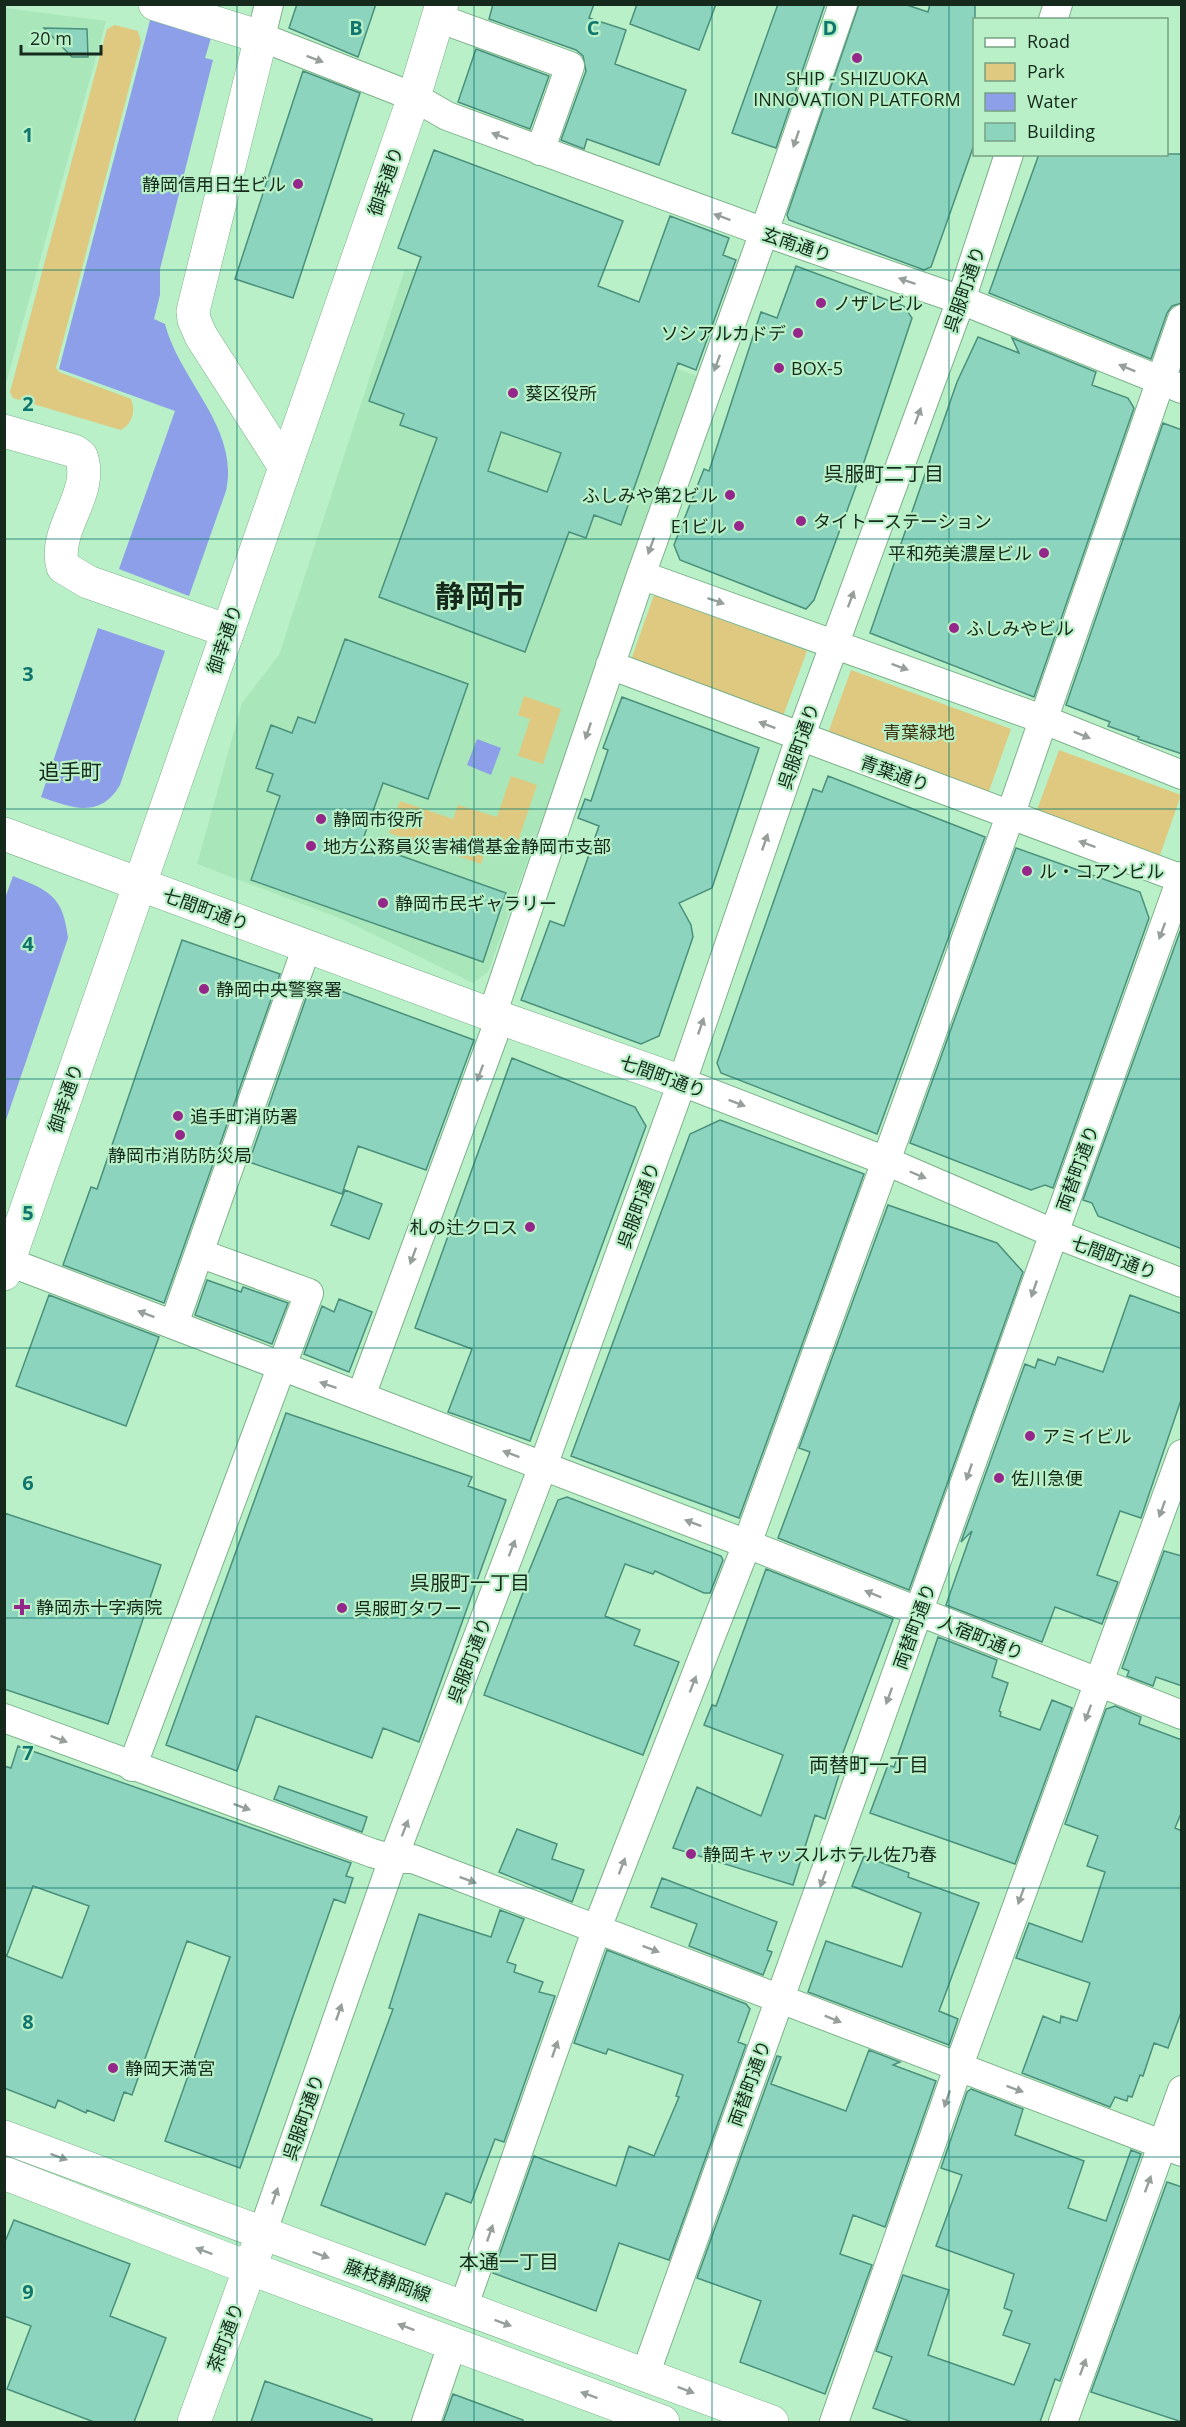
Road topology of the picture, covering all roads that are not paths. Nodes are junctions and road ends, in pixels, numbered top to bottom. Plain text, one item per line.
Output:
1 (155, 4) edge
2 (269, 4) edge
3 (843, 4) edge
4 (440, 11) edge
5 (261, 37) junction
6 (414, 97) junction
7 (540, 151) junction
8 (1008, 156) edge
9 (764, 232) junction
10 (961, 300) junction
11 (1182, 319) edge
12 (1170, 385) edge
13 (4, 431) edge
14 (285, 467) junction
15 (641, 575) junction
16 (228, 631) junction
17 (835, 643) junction
18 (610, 665) junction
19 (1042, 719) junction
20 (800, 738) junction
21 (1182, 775) edge
22 (1010, 816) junction
23 (4, 834) edge
24 (1181, 878) edge
25 (138, 884) junction
26 (307, 946) junction
27 (496, 1017) junction
28 (682, 1082) junction
29 (886, 1161) junction
30 (1053, 1233) junction
31 (199, 1253) junction
32 (7, 1268) edge
33 (1182, 1283) edge
34 (174, 1324) junction
35 (282, 1368) junction
36 (361, 1396) junction
37 (1182, 1454) edge
38 (543, 1466) junction
39 (747, 1544) junction
40 (919, 1612) junction
41 (1099, 1684) junction
42 (1182, 1715) edge
43 (4, 1718) edge
44 (132, 1767) junction
45 (393, 1859) junction
46 (597, 1928) junction
47 (780, 1998) junction
48 (958, 2068) junction
49 (1182, 2090) edge
50 (4, 2137) edge
51 (1172, 2148) edge
52 (4, 2174) edge
53 (256, 2251) junction
54 (463, 2308) junction
55 (452, 2345) junction
56 (645, 2375) junction
57 (631, 2417) edge
58 (194, 2422) edge
59 (426, 2422) edge
60 (663, 2422) edge
61 (772, 2422) edge
62 (834, 2422) edge
63 (1063, 2422) edge

1 - 5 main road
2 - 5 street
3 -> 9 street
4 - 6 main road, 御幸通り
4 - 7 street
5 -> 6 street, 玄南通り
5 - 14 main road
7 -> 6 street, 玄南通り
6 - 14 main road, 御幸通り
9 -> 7 street, 玄南通り
8 - 10 street, 呉服町通り
10 -> 9 street, 玄南通り
9 -> 15 street
12 -> 10 street, 玄南通り
17 -> 10 street, 呉服町通り
11 - 12 street
12 - 19 street
13 - 16 main road
14 - 16 main road, 御幸通り
15 -> 17 street
15 - 18 street
16 - 25 main road, 御幸通り
17 -> 19 street
17 - 20 street, 呉服町通り
20 -> 18 street, 青葉通り
18 -> 27 street
19 -> 21 street
19 - 22 street
20 - 22 street, 青葉通り
28 -> 20 street, 呉服町通り
24 -> 22 street, 青葉通り
22 - 29 street
23 - 25 main road, 七間町通り
24 -> 30 street, 両替町通り
25 - 26 main road, 七間町通り
25 - 32 main road, 御幸通り
26 - 27 main road, 七間町通り
26 - 31 street
27 - 28 main road, 七間町通り
27 -> 36 street
28 -> 29 street, 七間町通り
28 - 38 street, 呉服町通り
29 -> 30 street, 七間町通り
29 - 39 street
30 - 33 street, 七間町通り
30 -> 40 street, 両替町通り
31 - 34 street
31 - 35 street
34 -> 32 street, 人宿町通り
34 - 35 street, 人宿町通り
36 -> 35 street, 人宿町通り
35 - 44 street
38 -> 36 street, 人宿町通り
37 -> 41 street
39 -> 38 street, 人宿町通り
45 -> 38 street, 呉服町通り
40 -> 39 street, 人宿町通り
46 -> 39 street
40 - 41 street, 人宿町通り
40 -> 47 street, 両替町通り
41 - 42 street, 人宿町通り
41 -> 48 street
43 -> 44 street
44 -> 45 street
45 -> 46 street
53 -> 45 street, 呉服町通り
46 -> 47 street
54 -> 46 street
47 -> 48 street
47 - 56 street, 両替町通り
48 -> 51 street
48 -> 62 street
49 - 51 street
50 -> 53 main road, 藤枝静岡線
63 -> 51 street
53 -> 52 main road, 藤枝静岡線
53 -> 54 main road, 藤枝静岡線
55 -> 53 main road, 藤枝静岡線
53 - 58 main road, 茶町通り
54 -> 56 main road, 藤枝静岡線
57 -> 55 main road, 藤枝静岡線
55 - 59 street
56 - 57 main road
56 -> 61 main road, 藤枝静岡線
57 - 60 main road, 藤枝静岡線

